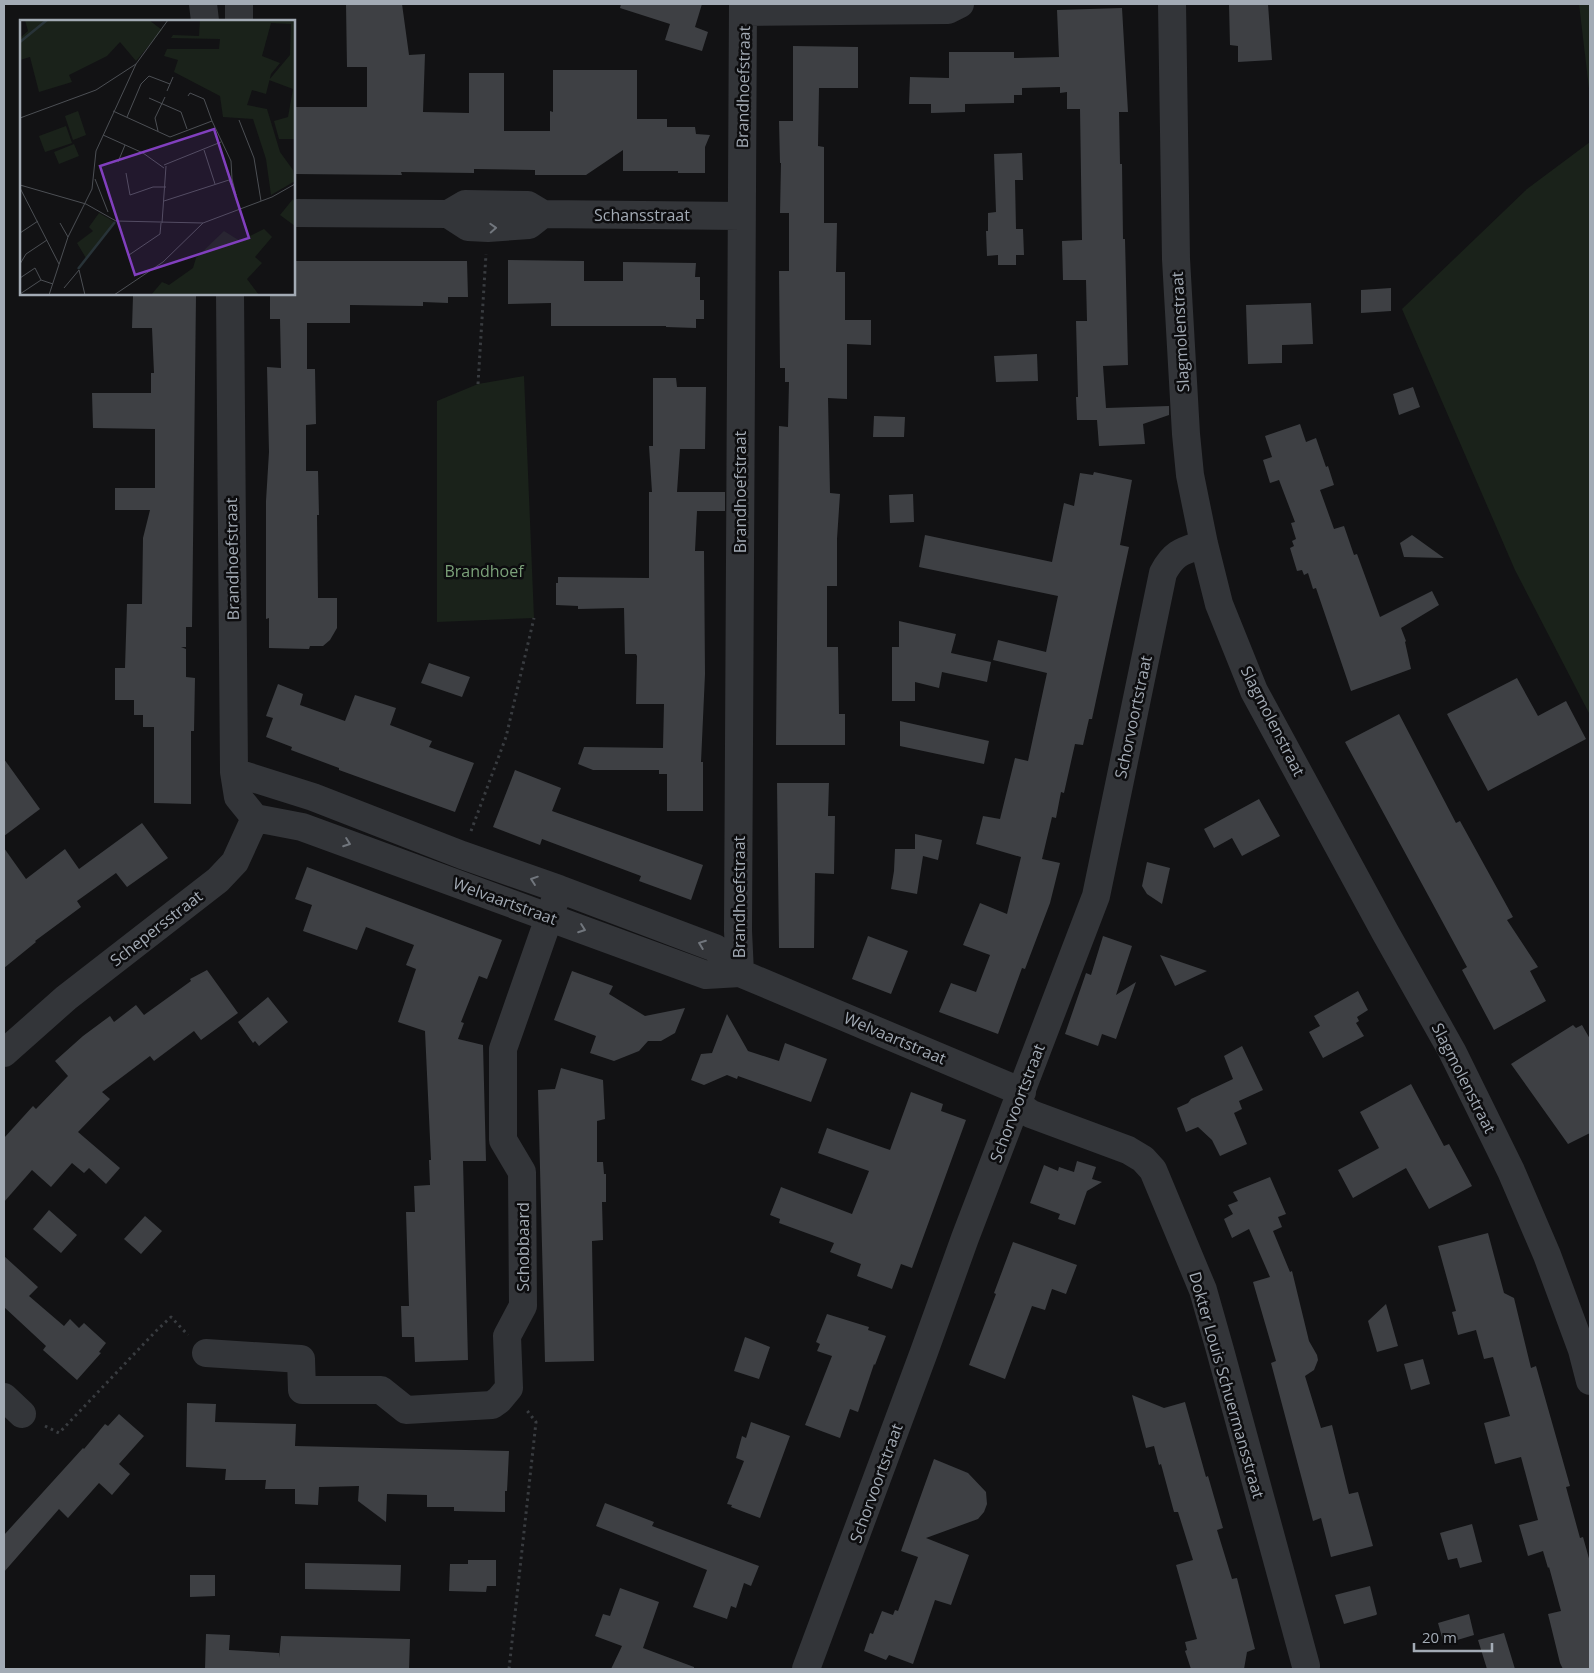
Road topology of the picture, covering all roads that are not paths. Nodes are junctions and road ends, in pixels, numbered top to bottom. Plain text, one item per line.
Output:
1 (203, 4) edge
2 (239, 4) edge
3 (960, 4) edge
4 (1172, 4) edge
5 (743, 8) edge
6 (205, 20) edge
7 (239, 20) edge
8 (295, 213) edge
9 (448, 214) junction
10 (543, 214) junction
11 (741, 216) junction
12 (230, 295) edge
13 (1204, 544) junction
14 (234, 772) junction
15 (313, 797) junction
16 (255, 818) junction
17 (302, 827) junction
18 (559, 889) junction
19 (550, 917) junction
20 (740, 973) junction
21 (4, 1054) edge
22 (1019, 1098) junction
23 (206, 1353) road end
24 (1590, 1381) edge
25 (1306, 1666) dead end
26 (806, 1669) edge

1 - 6 street
2 - 7 street
3 - 5 street, Brandhoefstraat
4 - 13 street, Slagmolenstraat
5 - 11 street, Brandhoefstraat
8 - 9 street, Schansstraat
9 - 10 street, Schansstraat
9 -> 10 street, Schansstraat
10 - 11 street, Schansstraat
11 - 20 street, Brandhoefstraat
12 - 14 street, Brandhoefstraat
13 - 22 street, Schorvoortstraat
13 - 24 street, Slagmolenstraat
14 - 15 street, Welvaartstraat
14 - 16 street, Brandhoefstraat
15 - 17 street
18 -> 15 street, Welvaartstraat
16 - 17 street
16 - 21 street, Schepersstraat
17 -> 19 street, Welvaartstraat
18 - 19 street, Schobbaard
20 -> 18 street, Welvaartstraat
19 -> 20 street, Welvaartstraat
19 - 23 street, Schobbaard
20 - 22 street, Welvaartstraat
22 - 25 street, Dokter Louis Schuermansstraat
22 - 26 street, Schorvoortstraat

